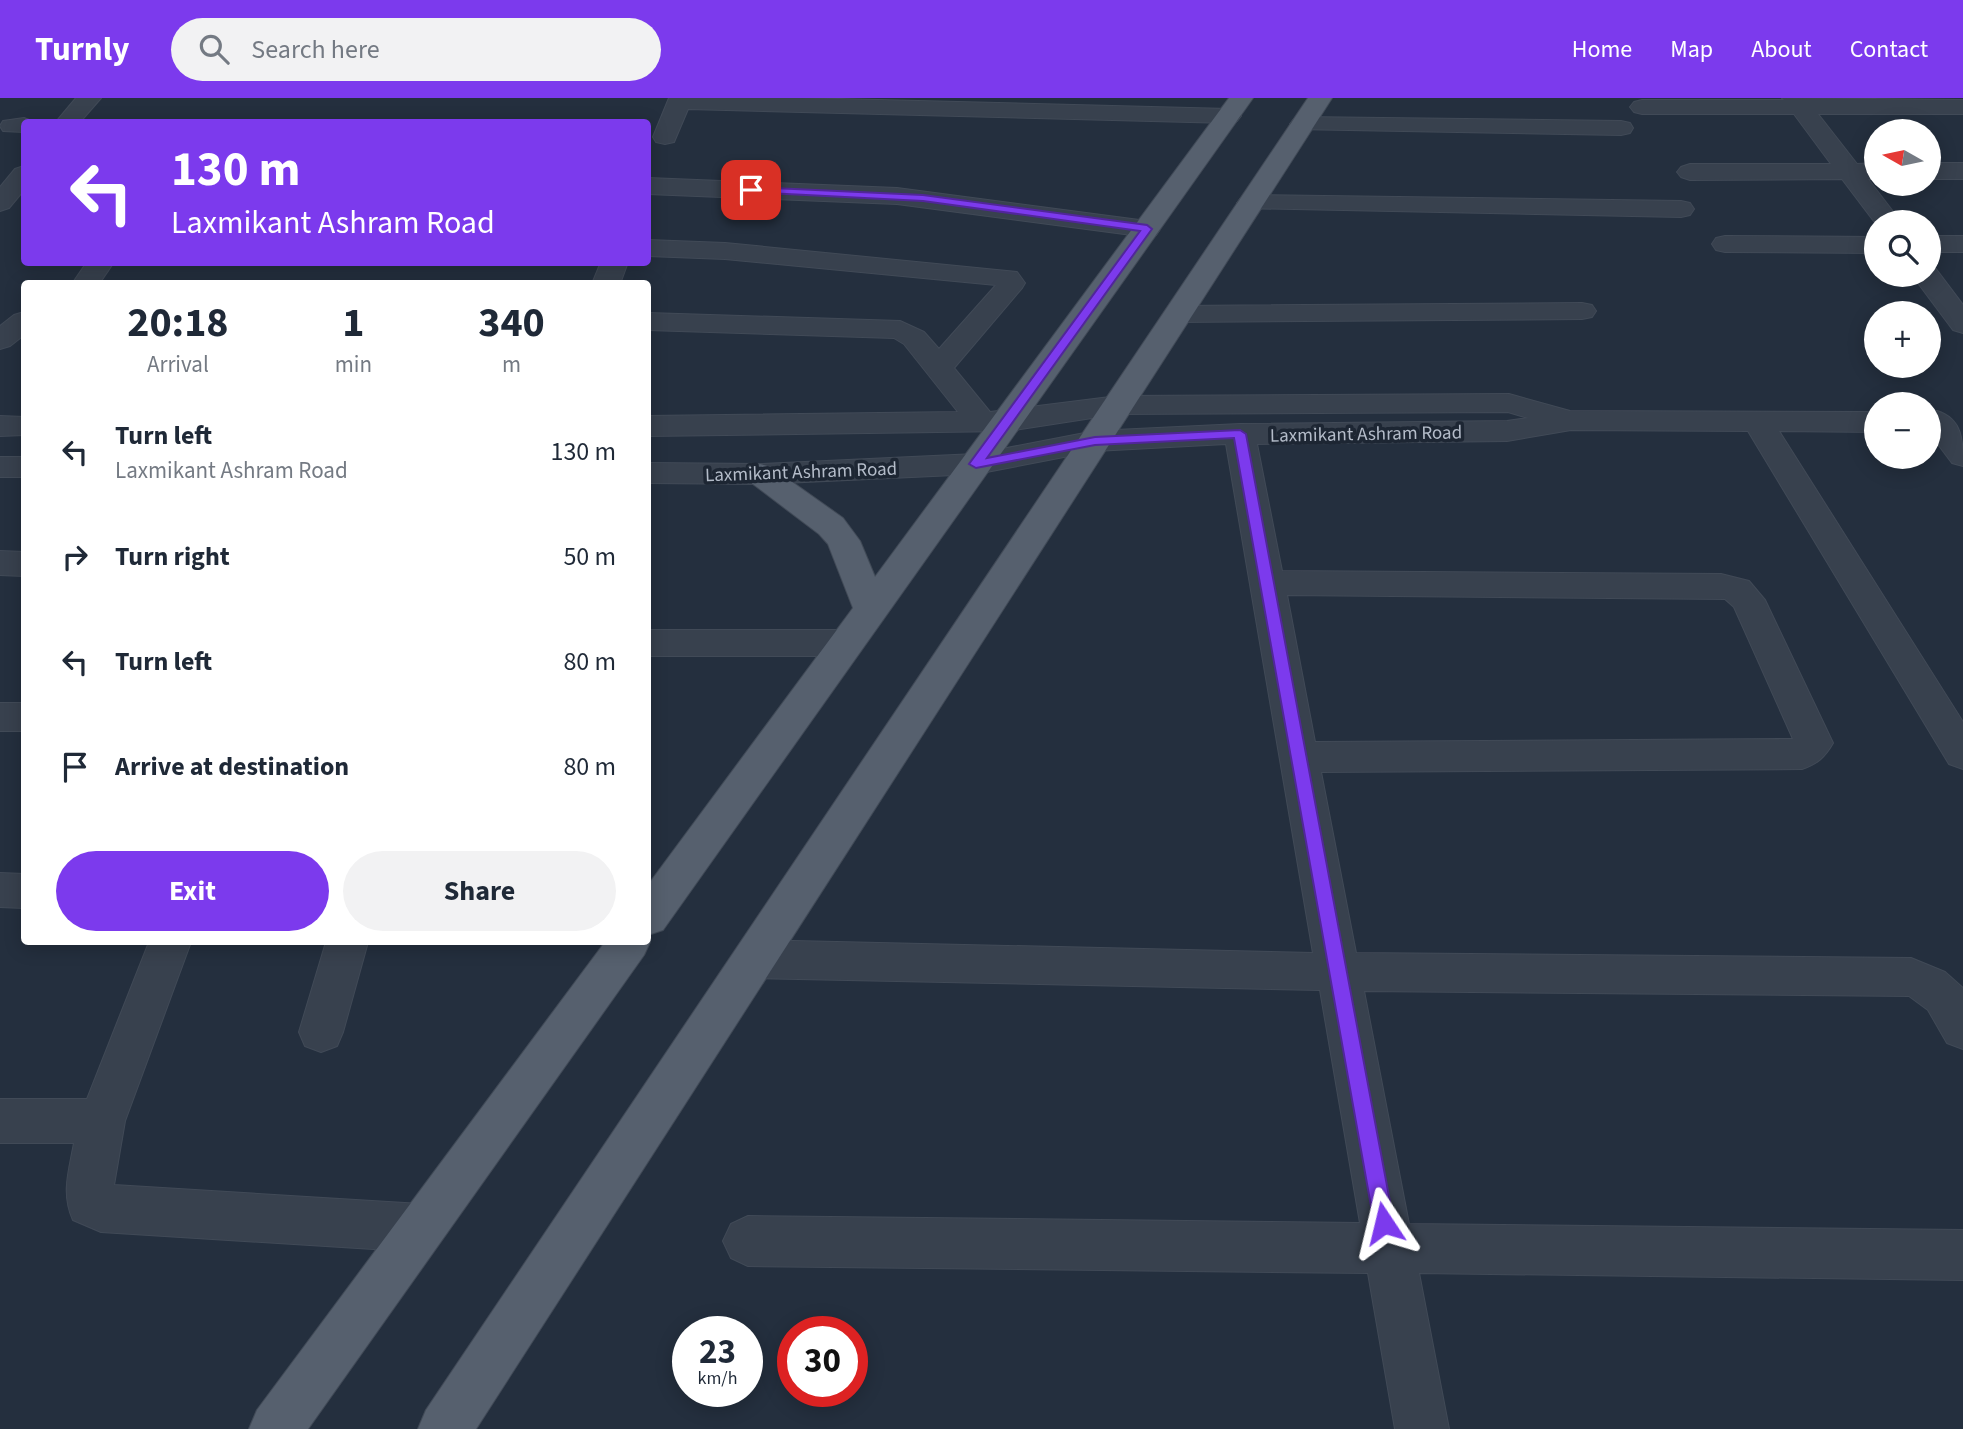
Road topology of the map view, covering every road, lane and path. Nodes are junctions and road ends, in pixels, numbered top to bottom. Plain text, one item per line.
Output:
1 (89, 98) edge
2 (681, 100) edge
3 (819, 102) edge
4 (958, 103) edge
5 (1798, 103) edge
6 (1235, 107) edge
7 (1642, 107) dead end
8 (1963, 107) edge
9 (1311, 111) edge
10 (71, 119) edge
11 (1621, 128) dead end
12 (665, 137) dead end
13 (1864, 171) edge
14 (1941, 171) edge
15 (1963, 171) edge
16 (1689, 172) dead end
17 (21, 178) edge
18 (651, 186) edge
19 (0, 203) edge
20 (1251, 203) junction
21 (1681, 208) dead end
22 (1147, 229) junction
23 (1725, 244) dead end
24 (1864, 244) edge
25 (1941, 244) edge
26 (1963, 244) edge
27 (651, 248) edge
28 (1935, 287) edge
29 (1582, 311) dead end
30 (1178, 314) junction
31 (651, 321) edge
32 (21, 323) edge
33 (1962, 323) edge
34 (0, 340) edge
35 (938, 368) junction
36 (1118, 405) junction
37 (1571, 420) junction
38 (994, 421) junction
39 (1943, 421) edge
40 (1864, 422) edge
41 (1759, 423) junction
42 (0, 426) edge
43 (21, 426) edge
44 (651, 426) edge
45 (1240, 434) junction
46 (1095, 441) junction
47 (1963, 456) edge
48 (976, 464) junction
49 (0, 467) edge
50 (21, 467) edge
51 (651, 473) edge
52 (760, 474) junction
53 (0, 563) edge
54 (21, 564) edge
55 (1267, 583) junction
56 (871, 610) junction
57 (651, 643) edge
58 (846, 643) junction
59 (0, 717) edge
60 (21, 717) edge
61 (1963, 754) edge
62 (1299, 757) junction
63 (0, 890) edge
64 (21, 891) edge
65 (651, 913) edge
66 (169, 945) edge
67 (346, 945) edge
68 (627, 945) edge
69 (754, 959) junction
70 (1338, 972) junction
71 (1963, 1028) edge
72 (321, 1032) dead end
73 (0, 1121) edge
74 (102, 1121) junction
75 (421, 1228) junction
76 (748, 1241) dead end
77 (1389, 1248) junction
78 (1963, 1255) edge
79 (276, 1429) edge
80 (444, 1429) edge
81 (1422, 1429) edge

1 - 10 street
2 - 3 street
2 - 12 street
3 - 4 street
4 - 6 street
5 - 7 street
5 - 8 street
5 - 13 street
6 - 22 main road
9 - 11 street
9 - 20 main road
13 - 16 street
14 - 15 street
17 - 19 street
18 - 22 street
20 - 21 street
20 - 30 main road
22 - 38 main road
23 - 24 street
25 - 26 street
27 - 35 street
28 - 33 street
29 - 30 street
30 - 36 main road
31 - 35 street
32 - 34 street
35 - 38 street
36 - 37 street
36 - 38 street
36 - 46 main road
37 - 41 street, Laxmikant Ashram Road
37 - 45 street, Laxmikant Ashram Road
38 - 44 street
38 - 48 main road
39 - 47 street
40 - 41 street, Laxmikant Ashram Road
41 - 61 street
42 - 43 street
45 - 46 street, Laxmikant Ashram Road
45 - 55 street
46 - 48 street, Laxmikant Ashram Road
46 - 69 main road
48 - 52 street, Laxmikant Ashram Road
48 - 56 main road
49 - 50 street
51 - 52 street, Laxmikant Ashram Road
52 - 56 main road
53 - 54 street
55 - 62 street
55 - 62 street
56 - 58 main road
57 - 58 street
58 - 65 main road
59 - 60 street
62 - 70 street
63 - 64 street
66 - 74 street
67 - 72 street
68 - 75 main road
69 - 70 street
69 - 80 main road
70 - 71 street
70 - 77 street
73 - 74 street
74 - 75 street
75 - 79 main road
76 - 77 street
77 - 78 street
77 - 81 street

